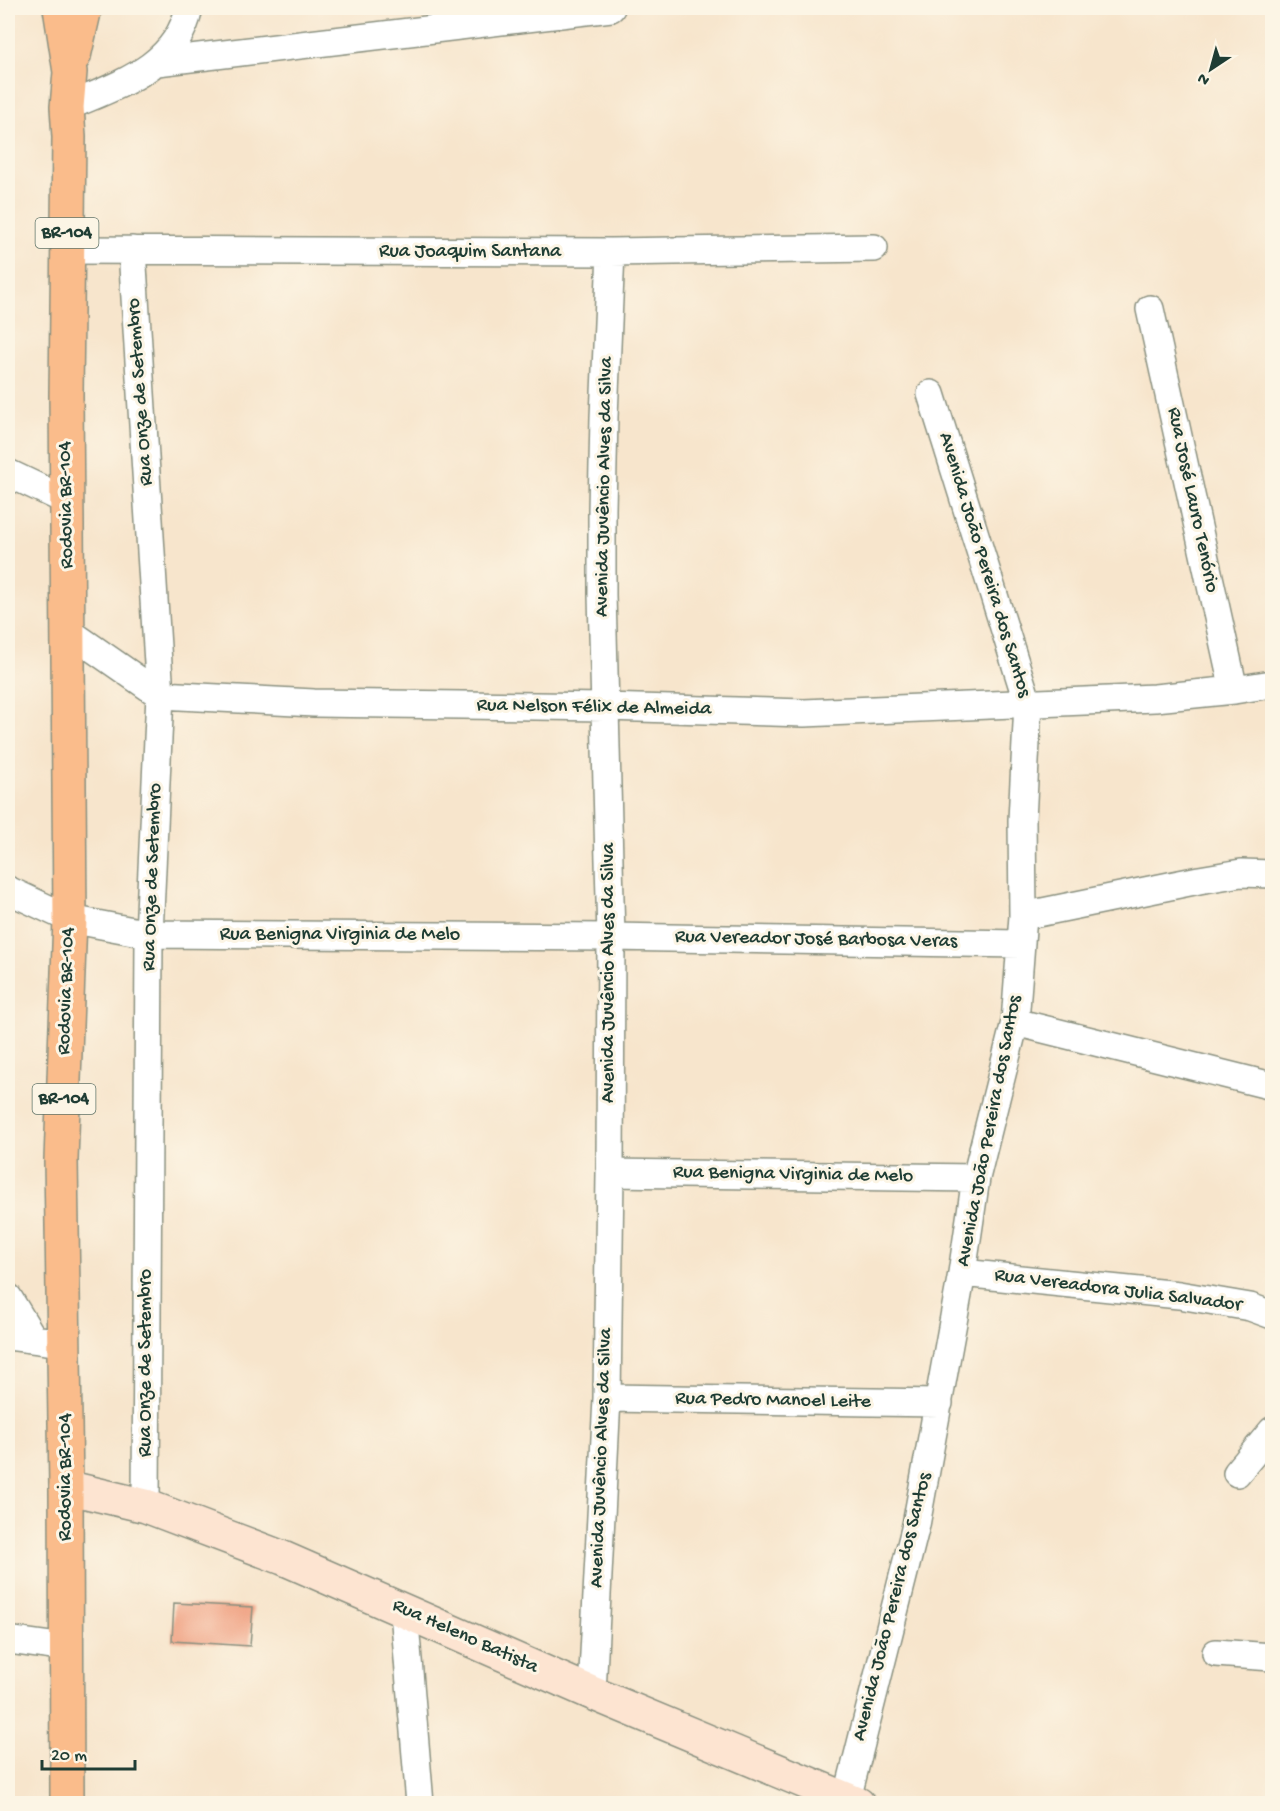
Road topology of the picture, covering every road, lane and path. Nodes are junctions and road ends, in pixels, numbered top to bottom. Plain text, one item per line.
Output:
1 (60, 8) edge
2 (85, 8) edge
3 (189, 8) edge
4 (611, 8) edge
5 (157, 62) junction
6 (70, 72) junction
7 (67, 106) junction
8 (874, 248) dead end
9 (66, 250) junction
10 (132, 250) junction
11 (611, 252) junction
12 (1150, 309) dead end
13 (931, 394) dead end
14 (8, 473) edge
15 (67, 501) junction
16 (68, 631) junction
17 (1272, 684) edge
18 (1234, 690) junction
19 (160, 695) junction
20 (1028, 704) junction
21 (605, 707) junction
22 (1272, 874) edge
23 (8, 890) edge
24 (1023, 916) junction
25 (70, 920) junction
26 (149, 934) junction
27 (611, 937) junction
28 (1020, 944) junction
29 (1015, 1022) junction
30 (1272, 1086) edge
31 (610, 1173) junction
32 (976, 1178) junction
33 (962, 1273) junction
34 (8, 1297) edge
35 (1272, 1315) edge
36 (35, 1339) edge
37 (607, 1398) junction
38 (939, 1403) junction
39 (1272, 1431) edge
40 (1237, 1473) dead end
41 (66, 1487) junction
42 (146, 1506) junction
43 (404, 1611) junction
44 (8, 1640) edge
45 (66, 1648) junction
46 (1216, 1653) dead end
47 (1272, 1657) edge
48 (592, 1693) junction
49 (853, 1801) edge
50 (67, 1803) edge
51 (420, 1803) edge

1 - 6 highway
2 - 6 highway, BR-104
3 - 5 street
4 - 5 street
5 - 7 street
6 - 7 highway, BR-104
7 - 9 highway, BR-104
8 - 11 street, Rua Joaquim Santana
9 - 10 street, Rua Joaquim Santana
9 - 15 highway, Rodovia BR-104 / BR-104
10 - 11 street, Rua Joaquim Santana
10 - 19 street, Rua Onze de Setembro
11 - 21 street, Avenida Juvêncio Alves da Silva
12 - 18 street, Rua José Lauro Tenório
13 - 20 street, Avenida João Pereira dos Santos
14 - 15 street
15 - 16 highway, Rodovia BR-104 / BR-104
16 - 19 street
16 - 25 highway, Rodovia BR-104 / BR-104
17 - 18 street, Rua Nelson Félix de Almeida
18 - 20 street, Rua Nelson Félix de Almeida
19 - 21 street, Rua Nelson Félix de Almeida
19 - 26 street, Rua Onze de Setembro
20 - 21 street, Rua Nelson Félix de Almeida
20 - 24 street, Avenida João Pereira dos Santos
21 - 27 street, Avenida Juvêncio Alves da Silva
22 - 24 street
23 - 25 street, Rua Benigna Virginia de Melo
24 - 28 street, Avenida João Pereira dos Santos
25 - 26 street, Rua Benigna Virginia de Melo
25 - 36 highway, Rodovia BR-104 / BR-104
26 - 27 street, Rua Benigna Virginia de Melo
26 - 42 street, Rua Onze de Setembro
27 - 28 street, Rua Vereador José Barbosa Veras
27 - 31 street, Avenida Juvêncio Alves da Silva
28 - 29 street, Avenida João Pereira dos Santos
29 - 30 street
29 - 32 street, Avenida João Pereira dos Santos
31 - 32 street, Rua Benigna Virginia de Melo
31 - 37 street, Avenida Juvêncio Alves da Silva
32 - 33 street, Avenida João Pereira dos Santos
33 - 35 street, Rua Vereadora Julia Salvador
33 - 38 street, Avenida João Pereira dos Santos
34 - 36 street
36 - 41 highway, Rodovia BR-104 / BR-104
37 - 38 street, Rua Pedro Manoel Leite
37 - 48 street, Avenida Juvêncio Alves da Silva
38 - 49 street, Avenida João Pereira dos Santos
39 - 40 street
41 - 42 street, Rua Heleno Batista
41 - 45 highway, Rodovia BR-104 / BR-104
42 - 43 street, Rua Heleno Batista
43 - 48 street, Rua Heleno Batista
43 - 51 street
44 - 45 street
45 - 50 highway, Rodovia BR-104 / BR-104
46 - 47 street
48 - 49 street, Rua Heleno Batista

